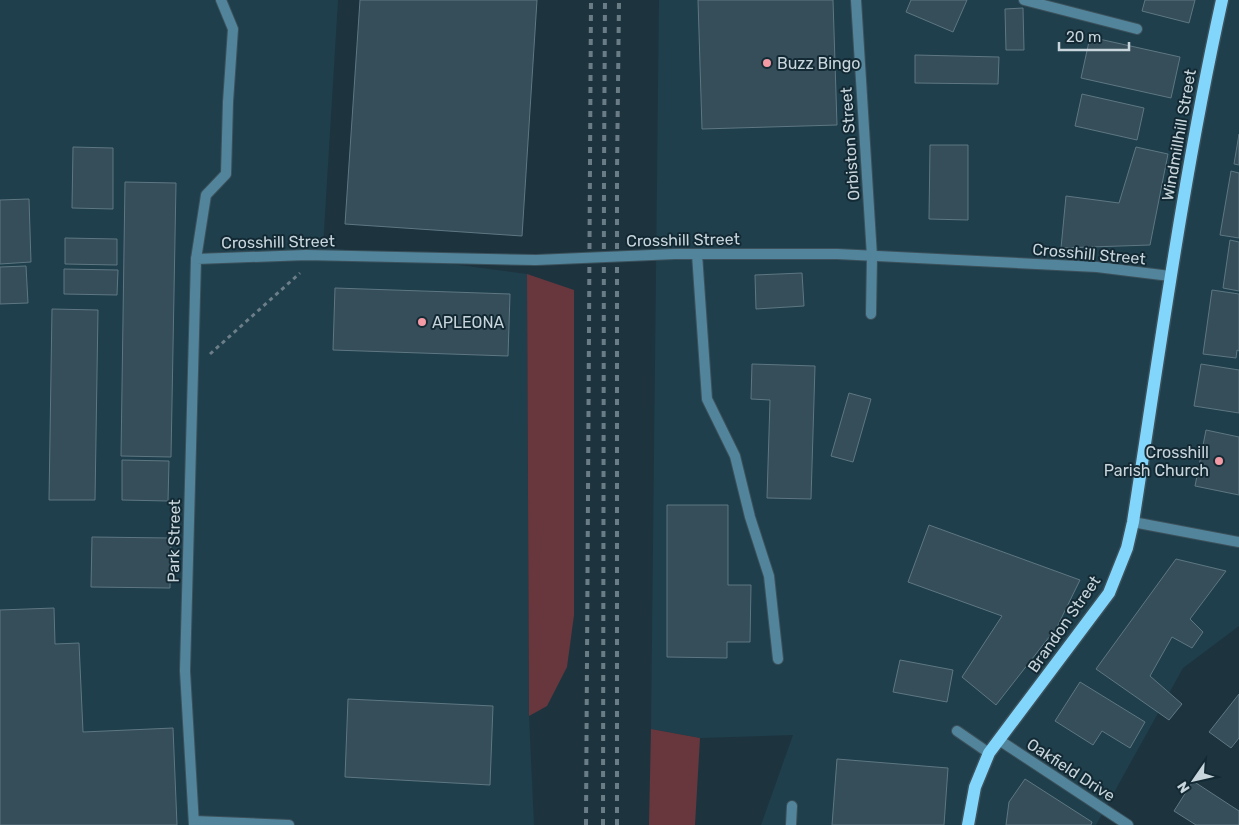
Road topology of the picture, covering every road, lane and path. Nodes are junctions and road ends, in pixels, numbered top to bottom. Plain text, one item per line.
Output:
1 (856, 0) edge
2 (1024, 0) edge
3 (1222, 0) edge
4 (222, 1) edge
5 (1137, 29) dead end
6 (697, 254) junction
7 (872, 256) junction
8 (196, 258) junction
9 (304, 269) dead end
10 (1170, 276) junction
11 (871, 314) dead end
12 (193, 369) junction
13 (1133, 522) junction
14 (1239, 542) edge
15 (778, 659) dead end
16 (957, 731) dead end
17 (999, 740) junction
18 (989, 753) junction
19 (792, 806) dead end
20 (194, 823) edge
21 (289, 825) edge
22 (791, 825) edge
23 (968, 825) edge
24 (1128, 825) edge

1 - 7 street, Orbiston Street
2 - 5 street
3 - 10 main road, Windmillhill Street
4 - 8 street, Park Street
6 - 7 street, Crosshill Street
6 - 8 street, Crosshill Street, bridge
6 - 15 street
7 - 10 street, Crosshill Street
7 - 11 street, Orbiston Street
8 - 12 street, Park Street
9 - 12 path
10 - 13 main road, Brandon Street
12 - 20 street, Park Street
13 - 14 street
13 - 17 main road, Brandon Street
16 - 18 street
17 - 18 main road, Brandon Street
17 - 24 street, Oakfield Drive
18 - 23 main road, Brandon Street
19 - 22 street
20 - 21 street

